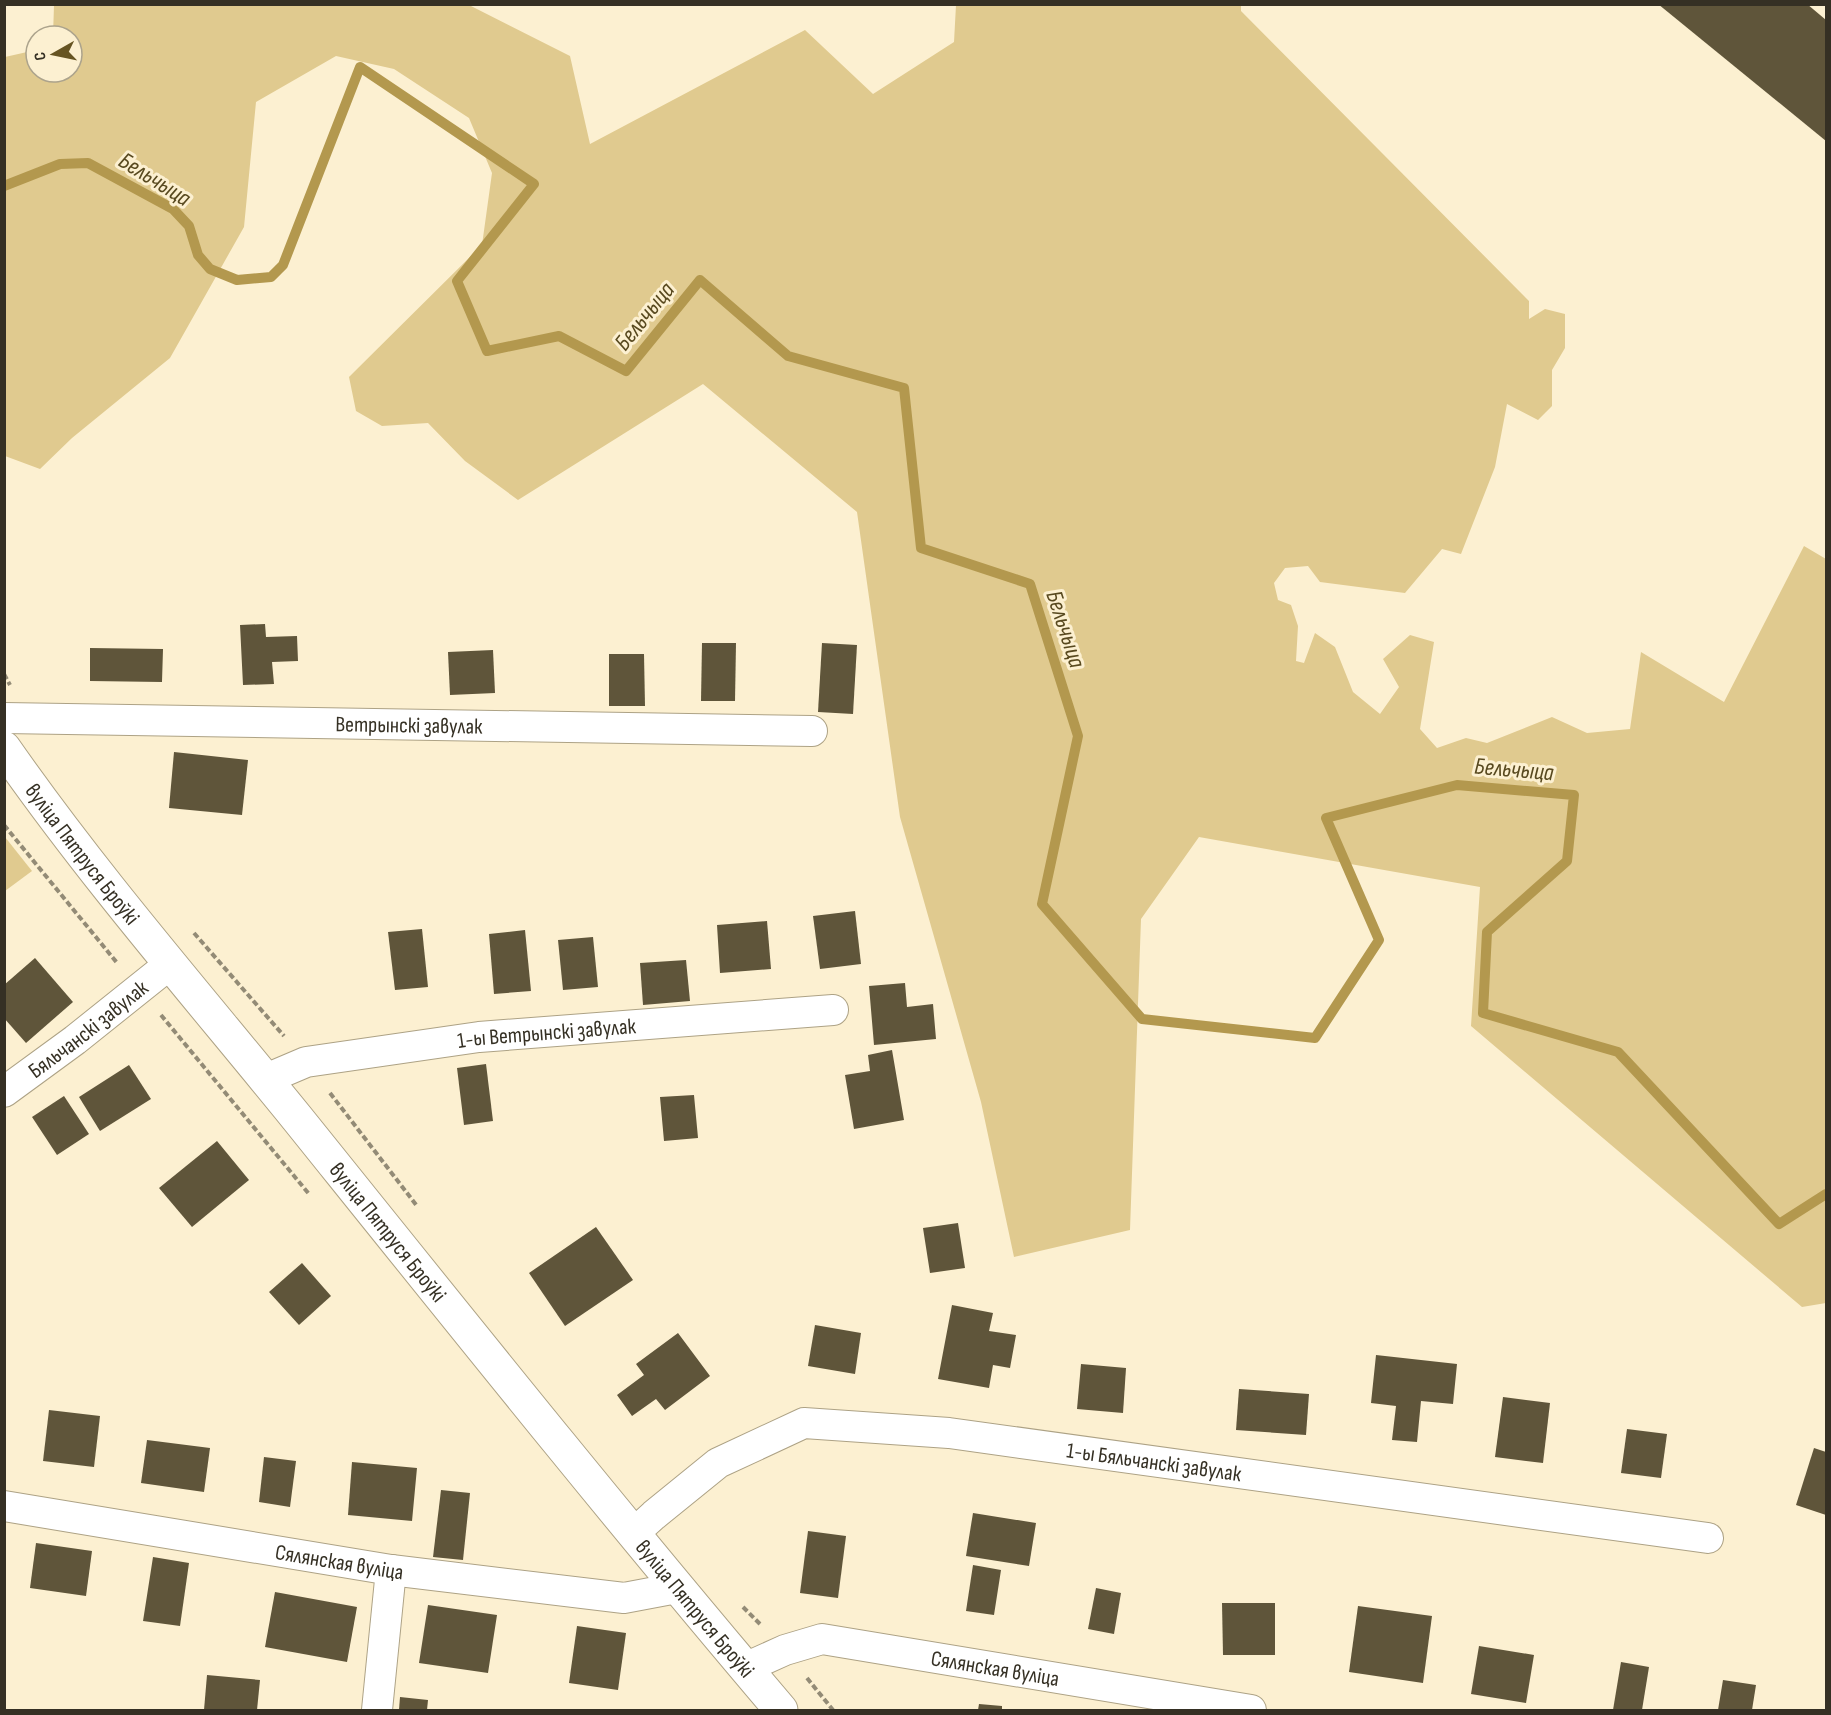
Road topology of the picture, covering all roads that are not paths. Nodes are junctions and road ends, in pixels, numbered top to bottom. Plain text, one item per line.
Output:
1 (4, 718) edge
2 (812, 731) dead end
3 (4, 748) edge
4 (170, 964) junction
5 (833, 1010) dead end
6 (266, 1080) junction
7 (4, 1092) edge
8 (4, 1506) edge
9 (633, 1534) junction
10 (1708, 1538) dead end
11 (391, 1570) junction
12 (677, 1588) junction
13 (745, 1668) junction
14 (376, 1710) edge
15 (781, 1710) edge
16 (1251, 1710) edge

1 - 2 street, Ветрынскі завулак
3 - 4 main road, вуліца Пятруся Броўкі
4 - 6 main road, вуліца Пятруся Броўкі
4 - 7 street, Бяльчанскі завулак
5 - 6 street, 1-ы Ветрынскі завулак
6 - 9 main road, вуліца Пятруся Броўкі
8 - 11 street, Сялянская вуліца
9 - 10 street, 1-ы Бяльчанскі завулак
9 - 12 main road, вуліца Пятруся Броўкі
11 - 12 street, Сялянская вуліца
11 - 14 street
12 - 13 main road, вуліца Пятруся Броўкі
13 - 15 main road, вуліца Пятруся Броўкі
13 - 16 street, Сялянская вуліца

